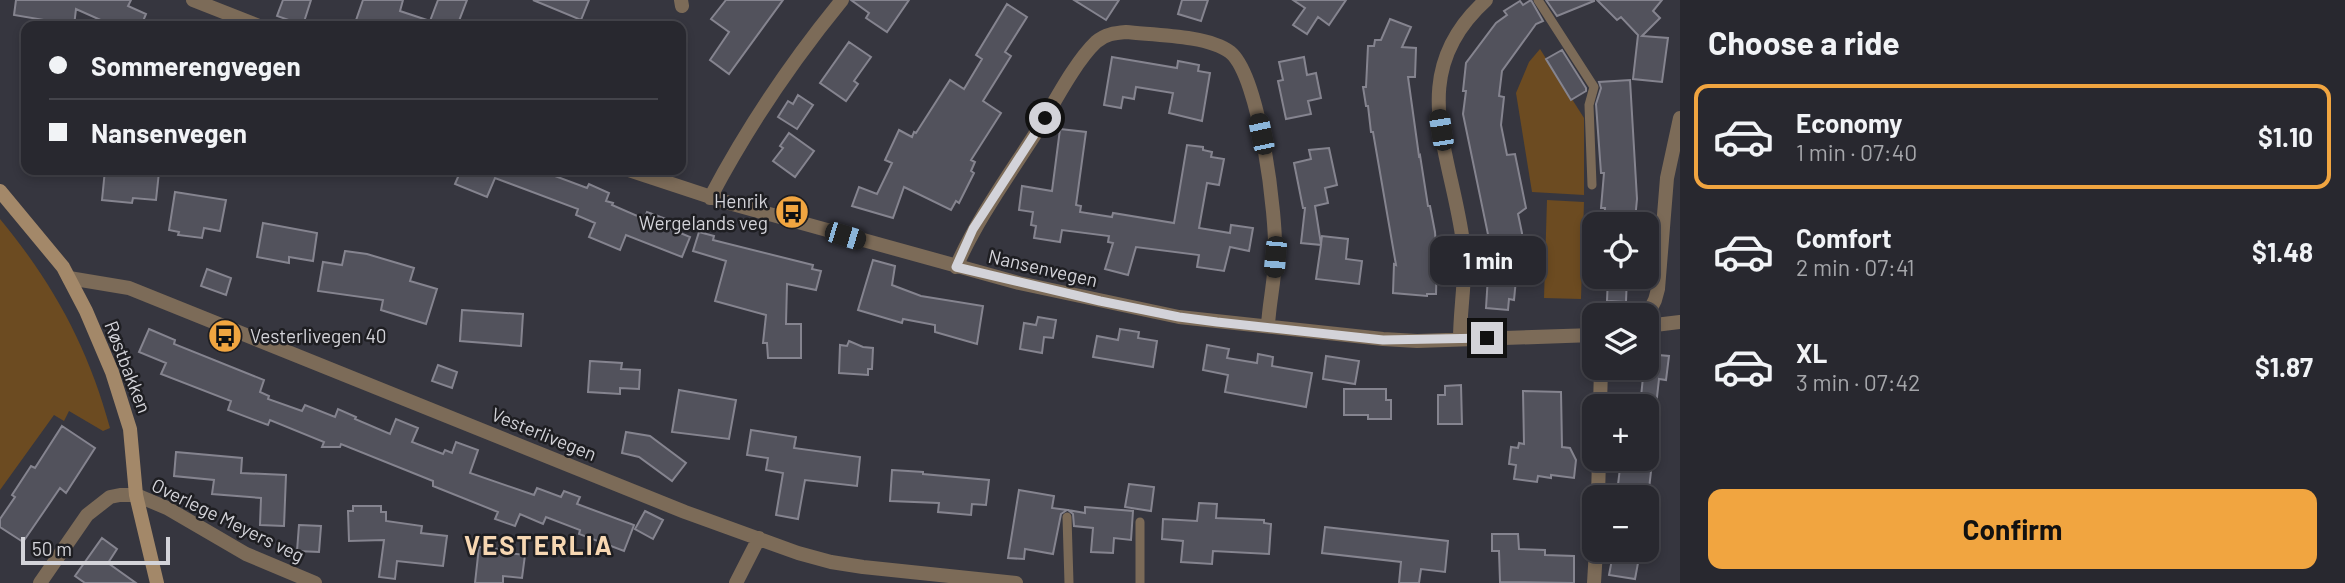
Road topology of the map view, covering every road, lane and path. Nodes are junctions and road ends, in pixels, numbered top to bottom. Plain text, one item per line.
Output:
1 (193, 0) edge
2 (842, 0) edge
3 (1486, 0) edge
4 (1538, 0) edge
5 (246, 21) edge
6 (1680, 118) edge
7 (643, 175) edge
8 (1592, 185) dead end
9 (0, 191) edge
10 (710, 198) junction
11 (956, 267) junction
12 (69, 278) junction
13 (1654, 303) edge
14 (1680, 322) edge
15 (1659, 325) edge
16 (1268, 326) junction
17 (1582, 335) edge
18 (1460, 340) junction
19 (136, 495) junction
20 (1068, 517) dead end
21 (1140, 522) dead end
22 (759, 538) junction
23 (1595, 562) edge
24 (40, 583) edge
25 (157, 583) edge
26 (315, 583) edge
27 (736, 583) edge
28 (1016, 583) edge
29 (1069, 583) edge
30 (1140, 583) edge
31 (1594, 583) edge

1 - 5 street
2 - 10 street
3 - 18 street
4 - 8 lane
6 - 13 street
7 - 10 street, Nansenvegen
9 - 12 street, Røstbakken
10 - 11 street, Nansenvegen
11 - 16 street, Nansenvegen
11 - 16 street
12 - 19 street, Røstbakken
12 - 22 street, Vesterlivegen
14 - 15 street
16 - 18 street, Nansenvegen
17 - 18 street, Nansenvegen
19 - 24 street, Overlege Meyers veg
19 - 25 street, Røstbakken
19 - 26 street, Overlege Meyers veg
20 - 29 lane
21 - 30 lane
22 - 27 street
22 - 28 street, Vesterlivegen
23 - 31 street

